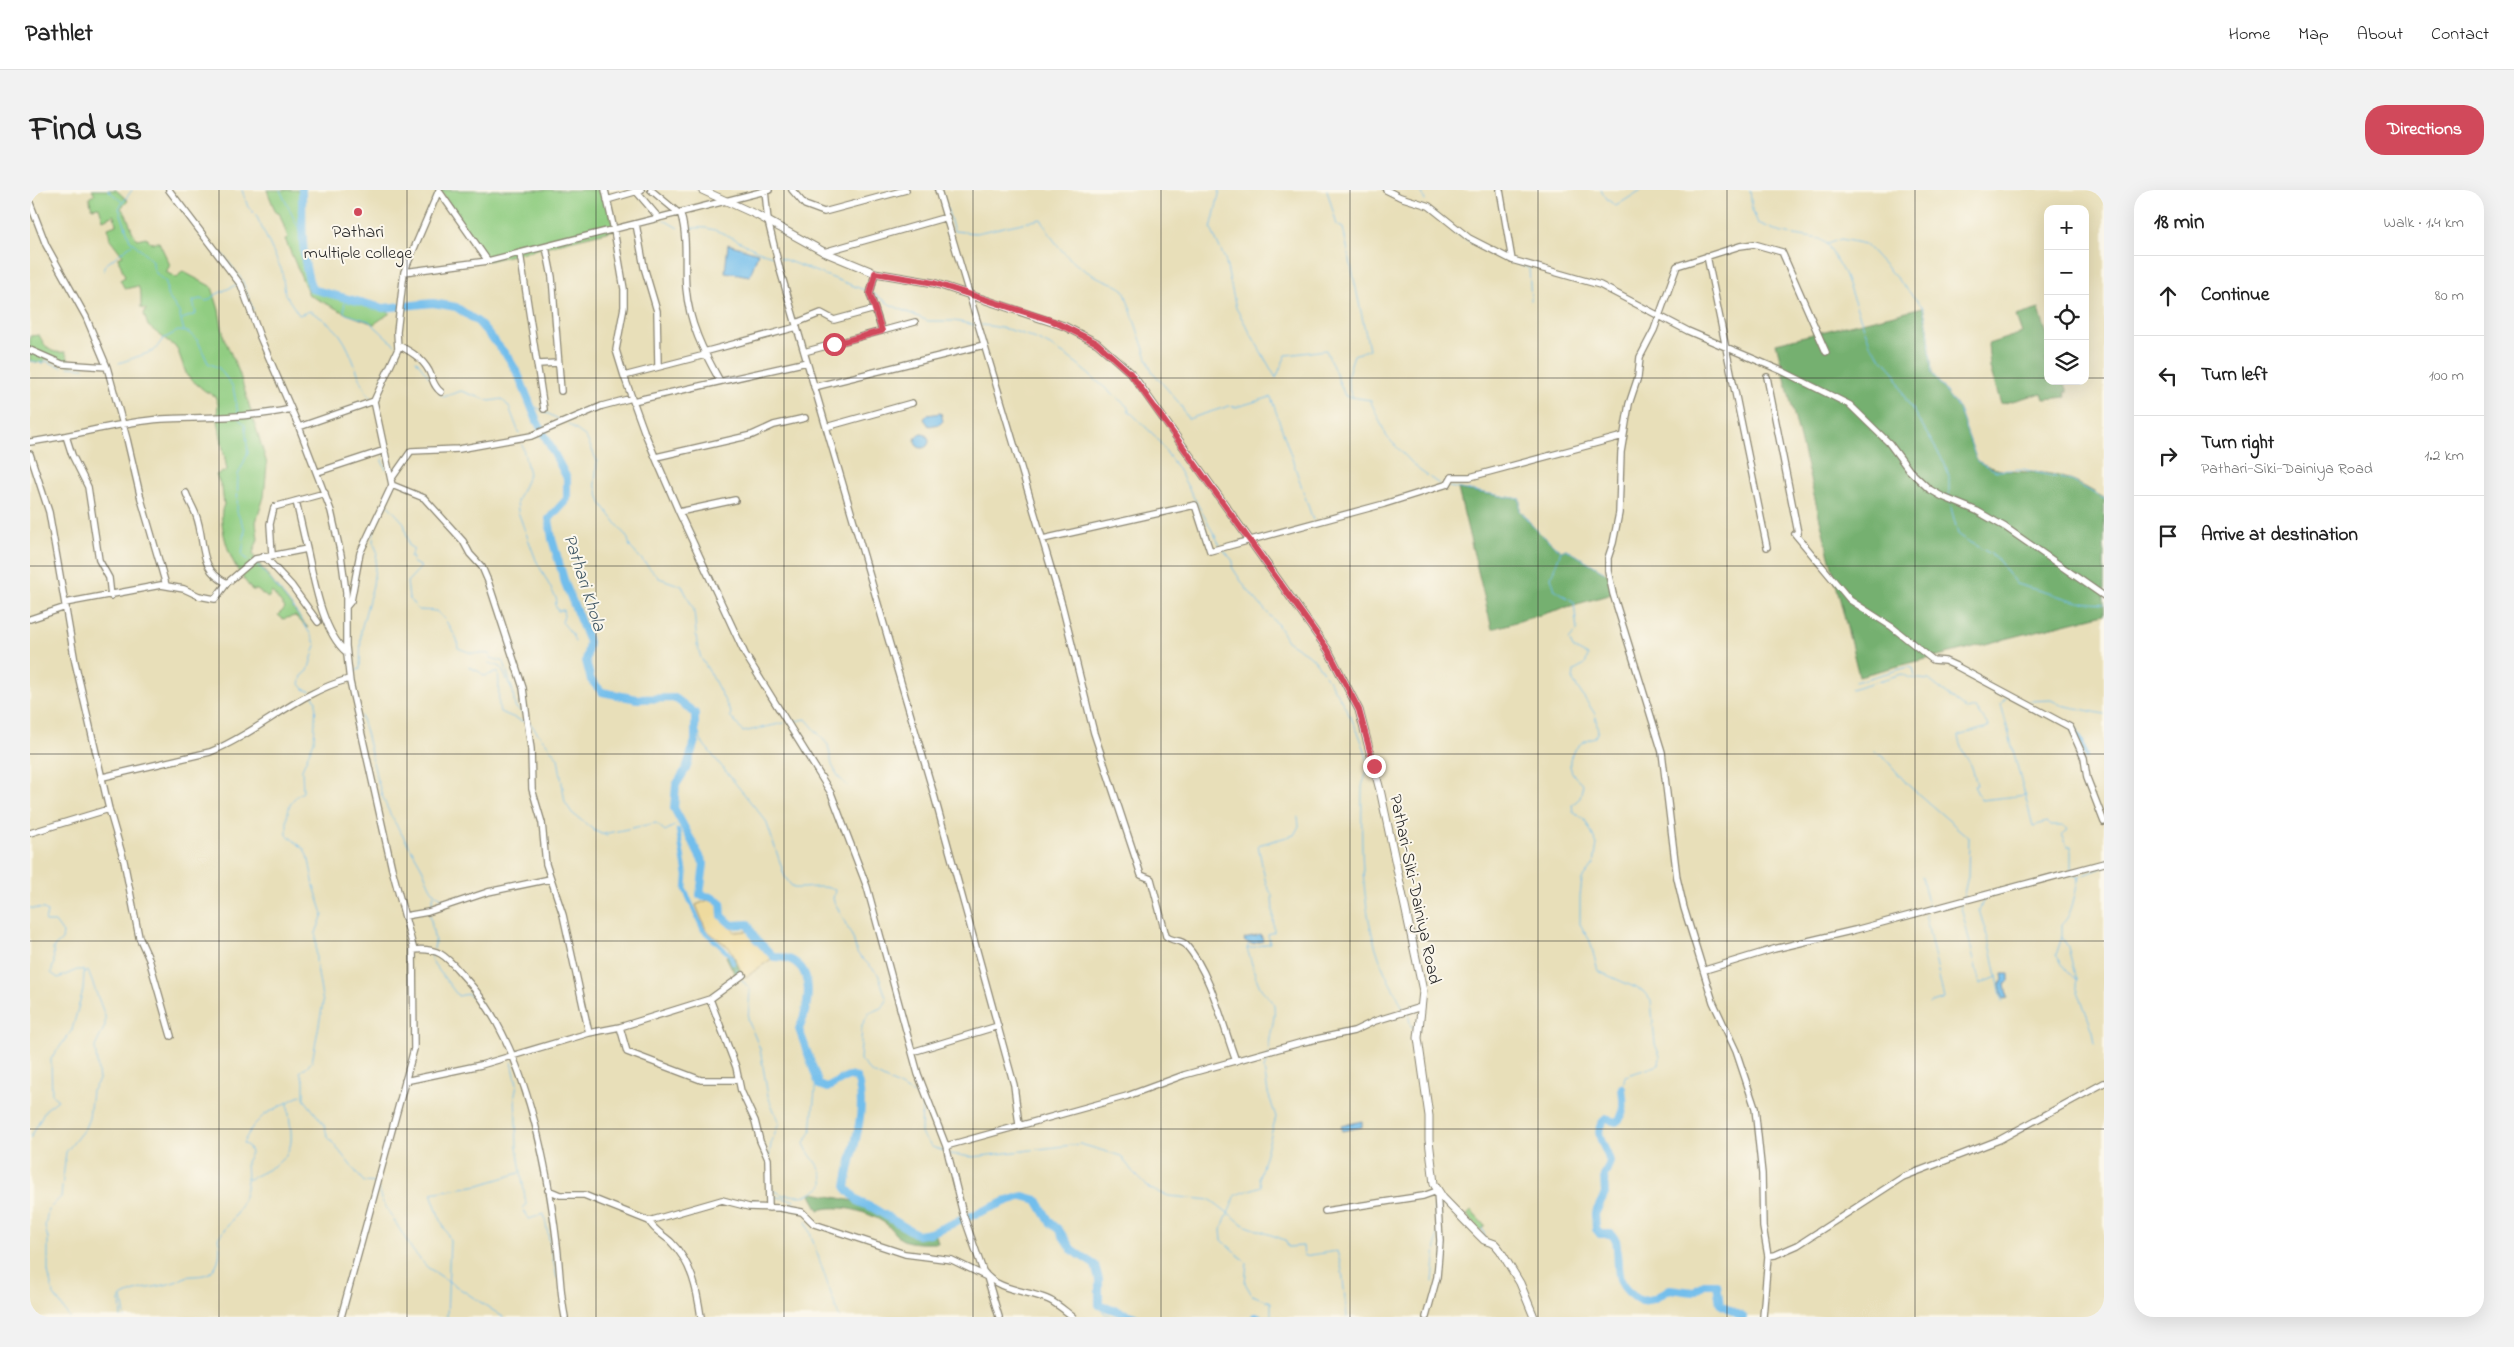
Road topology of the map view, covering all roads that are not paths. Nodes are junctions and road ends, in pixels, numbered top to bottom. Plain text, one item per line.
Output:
1 (169, 190) edge
2 (605, 190) edge
3 (652, 190) edge
4 (702, 190) edge
5 (765, 190) edge
6 (769, 190) edge
7 (792, 190) edge
8 (906, 190) edge
9 (938, 190) edge
10 (1386, 190) edge
11 (1500, 190) edge
12 (439, 191) edge
13 (638, 191) edge
14 (886, 193) edge
15 (607, 200) junction
16 (725, 201) junction
17 (30, 202) edge
18 (679, 213) junction
19 (947, 216) junction
20 (659, 218) junction
21 (768, 221) junction
22 (636, 224) junction
23 (614, 230) junction
24 (546, 247) junction
25 (824, 252) junction
26 (520, 253) junction
27 (1707, 256) junction
28 (1512, 260) junction
29 (488, 261) junction
30 (404, 272) junction
31 (875, 273) junction
32 (970, 294) junction
33 (875, 309) junction
34 (1658, 316) junction
35 (915, 322) dead end
36 (796, 325) junction
37 (882, 331) junction
38 (398, 344) junction
39 (984, 345) junction
40 (1727, 347) junction
41 (30, 350) edge
42 (804, 352) junction
43 (1826, 352) dead end
44 (704, 353) junction
45 (807, 362) junction
46 (558, 363) junction
47 (538, 364) junction
48 (658, 366) junction
49 (107, 367) junction
50 (624, 376) junction
51 (1767, 377) dead end
52 (720, 381) junction
53 (814, 387) junction
54 (561, 391) dead end
55 (441, 392) dead end
56 (633, 400) junction
57 (374, 401) junction
58 (912, 403) dead end
59 (292, 409) junction
60 (544, 409) dead end
61 (805, 418) dead end
62 (123, 424) junction
63 (299, 427) junction
64 (826, 427) junction
65 (66, 436) junction
66 (1623, 436) junction
67 (30, 442) edge
68 (385, 450) junction
69 (30, 454) edge
70 (656, 458) junction
71 (318, 472) junction
72 (392, 478) junction
73 (392, 485) junction
74 (186, 493) dead end
75 (326, 493) junction
76 (735, 500) dead end
77 (296, 501) junction
78 (679, 512) junction
79 (1043, 539) junction
80 (1249, 539) junction
81 (1767, 547) dead end
82 (307, 549) junction
83 (272, 555) junction
84 (264, 556) junction
85 (228, 583) junction
86 (166, 585) junction
87 (111, 596) junction
88 (2104, 596) edge
89 (65, 605) junction
90 (346, 607) junction
91 (30, 619) edge
92 (318, 622) dead end
93 (346, 652) junction
94 (349, 678) junction
95 (103, 777) junction
96 (109, 809) junction
97 (2104, 822) edge
98 (30, 833) edge
99 (2104, 863) edge
100 (550, 879) junction
101 (405, 916) junction
102 (413, 950) junction
103 (1705, 970) junction
104 (743, 975) dead end
105 (710, 1000) junction
106 (1421, 1007) junction
107 (998, 1026) junction
108 (620, 1027) junction
109 (589, 1033) junction
110 (171, 1036) dead end
111 (912, 1052) junction
112 (513, 1056) junction
113 (1236, 1061) junction
114 (739, 1080) junction
115 (405, 1081) junction
116 (2104, 1084) edge
117 (1019, 1125) junction
118 (946, 1146) junction
119 (548, 1190) junction
120 (1437, 1191) junction
121 (769, 1208) junction
122 (1325, 1211) dead end
123 (649, 1221) junction
124 (1768, 1256) junction
125 (987, 1277) junction
126 (341, 1317) edge
127 (565, 1317) edge
128 (702, 1317) edge
129 (999, 1317) edge
130 (1074, 1317) edge
131 (1426, 1317) edge
132 (1534, 1317) edge
133 (1763, 1317) edge

1 - 59 street
2 - 15 street
3 - 18 street
4 - 16 main road, Pathari-Siki-Dainiya Road
5 - 6 street
5 - 16 street
5 - 21 street
7 - 14 street
8 - 14 street
9 - 19 street
10 - 28 street
11 - 28 street
12 - 29 street
12 - 30 street
13 - 15 street
13 - 20 street
15 - 23 street
16 - 18 street
16 - 21 main road, Pathari-Siki-Dainiya Road
17 - 49 street
18 - 20 street
18 - 44 street
19 - 25 street
19 - 32 street
20 - 22 street
21 - 25 main road, Pathari-Siki-Dainiya Road
21 - 36 street
22 - 23 street
22 - 48 street
23 - 24 street
23 - 50 street
24 - 26 street
24 - 46 street
25 - 31 main road, Pathari-Siki-Dainiya Road
26 - 29 street
26 - 47 street
27 - 34 street
27 - 40 street
27 - 43 street
28 - 34 street
29 - 30 street
30 - 38 street
31 - 32 main road, Pathari-Siki-Dainiya Road
31 - 33 street
32 - 39 street
32 - 80 main road, Pathari-Siki-Dainiya Road
33 - 36 street
33 - 37 street
34 - 40 street
34 - 66 street
35 - 37 street
36 - 42 street
36 - 44 street
37 - 42 street
38 - 55 street
38 - 57 street
39 - 53 street
39 - 79 street
40 - 81 street
40 - 88 street
41 - 49 street
42 - 45 street
44 - 48 street
44 - 52 street
45 - 52 street
45 - 53 street
46 - 47 street
46 - 54 street
47 - 60 street
48 - 50 street
49 - 62 street
50 - 56 street
51 - 97 street
52 - 56 street
53 - 64 street
56 - 70 street
56 - 72 street
57 - 63 street
57 - 68 street
58 - 64 street
59 - 62 street
59 - 63 street
61 - 70 street
62 - 65 street
62 - 86 street
63 - 71 street
64 - 107 street
65 - 67 street
65 - 87 street
66 - 80 street
66 - 103 street
68 - 71 street
68 - 72 street
69 - 89 street
70 - 78 street
71 - 75 street
72 - 73 street
73 - 90 street
73 - 100 street
74 - 85 street
75 - 77 street
75 - 90 street
76 - 78 street
77 - 82 street
77 - 83 street
78 - 111 street
79 - 80 street
79 - 113 street
80 - 106 main road, Pathari-Siki-Dainiya Road
82 - 83 street
82 - 93 street
83 - 84 street
84 - 85 street
84 - 92 street
85 - 86 street
86 - 87 street
87 - 89 street
89 - 91 street
89 - 95 street
90 - 93 street
93 - 94 street
94 - 95 street
94 - 101 street
95 - 96 street
96 - 98 street
96 - 110 street
99 - 103 street
100 - 101 street
100 - 109 street
101 - 102 street
102 - 112 street
102 - 115 street
103 - 124 street
104 - 105 street
105 - 108 street
105 - 114 street
106 - 113 street
106 - 120 main road, Pathari-Siki-Dainiya Road
107 - 111 street
107 - 117 street
108 - 109 street
108 - 114 street
109 - 112 street
111 - 118 street
112 - 115 street
112 - 119 street
113 - 117 street
114 - 121 street
115 - 126 street
116 - 124 street
117 - 118 street
118 - 125 street
119 - 123 street
119 - 127 street
120 - 122 street
120 - 131 street
120 - 132 main road
121 - 123 street
121 - 125 street
123 - 128 street
124 - 133 street
125 - 129 street
125 - 130 street

